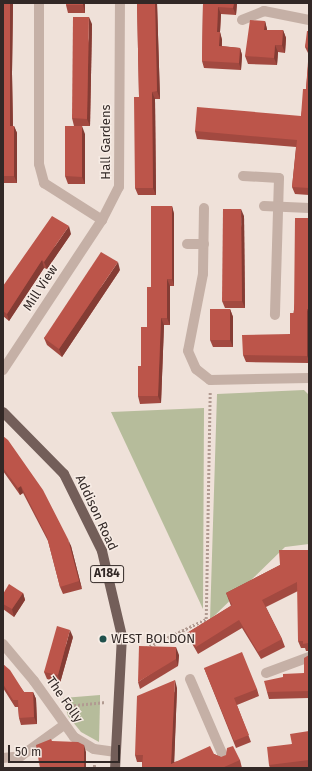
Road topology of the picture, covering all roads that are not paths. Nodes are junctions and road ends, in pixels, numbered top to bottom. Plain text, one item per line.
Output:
1 (39, 3) edge
2 (120, 3) edge
3 (242, 20) dead end
4 (309, 20) edge
5 (243, 176) dead end
6 (264, 206) dead end
7 (278, 207) junction
8 (204, 208) dead end
9 (309, 208) edge
10 (102, 220) junction
11 (187, 244) dead end
12 (204, 244) junction
13 (275, 315) dead end
14 (3, 370) edge
15 (309, 378) edge
16 (3, 412) edge
17 (3, 644) edge
18 (309, 657) edge
19 (266, 673) dead end
20 (190, 679) dead end
21 (64, 725) junction
22 (116, 752) junction
23 (3, 758) edge
24 (224, 758) edge
25 (116, 768) edge

1 - 10 street
2 - 10 street, Hall Gardens
3 - 4 street
5 - 7 street
6 - 7 street
7 - 9 street
7 - 13 street
8 - 12 street
10 - 14 street, Mill View
11 - 12 street
12 - 15 street
16 - 22 main road, Addison Road / A184
17 - 21 street, The Folly
18 - 19 street
20 - 24 street
21 - 22 street, The Folly
21 - 23 street
22 - 25 main road, Addison Road / A184

